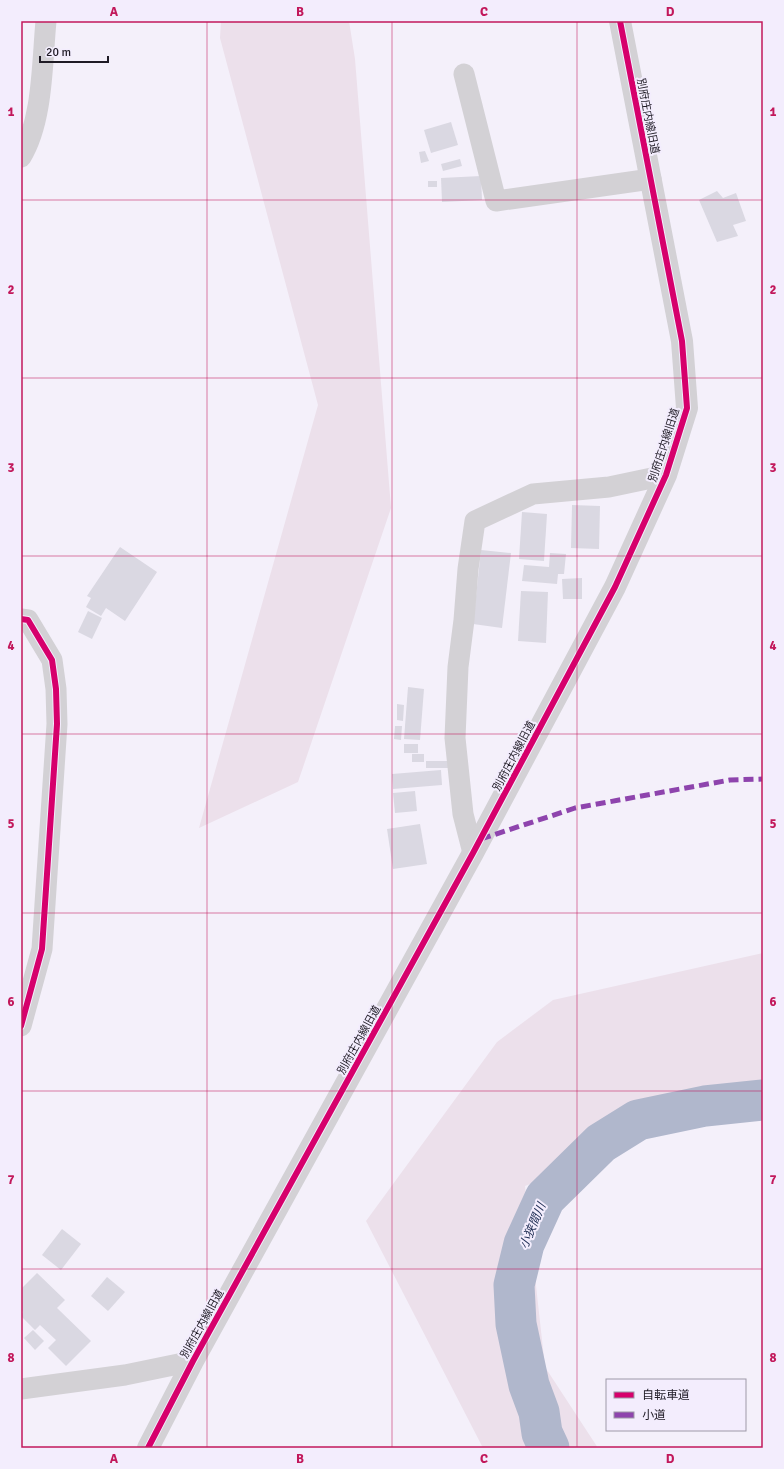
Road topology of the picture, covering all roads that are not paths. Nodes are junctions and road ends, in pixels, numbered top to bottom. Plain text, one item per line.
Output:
1 (46, 21) edge
2 (620, 21) edge
3 (464, 74) dead end
4 (21, 157) edge
5 (651, 180) junction
6 (666, 475) junction
7 (21, 619) edge
8 (473, 853) junction
9 (21, 1026) edge
10 (193, 1361) junction
11 (21, 1389) edge
12 (148, 1448) edge

1 - 4 street
2 - 5 street, 別府庄内線旧道
3 - 5 street
5 - 6 street, 別府庄内線旧道
6 - 8 street, 別府庄内線旧道
6 - 8 street
7 - 9 street
8 - 10 street, 別府庄内線旧道
10 - 11 street
10 - 12 street, 別府庄内線旧道

